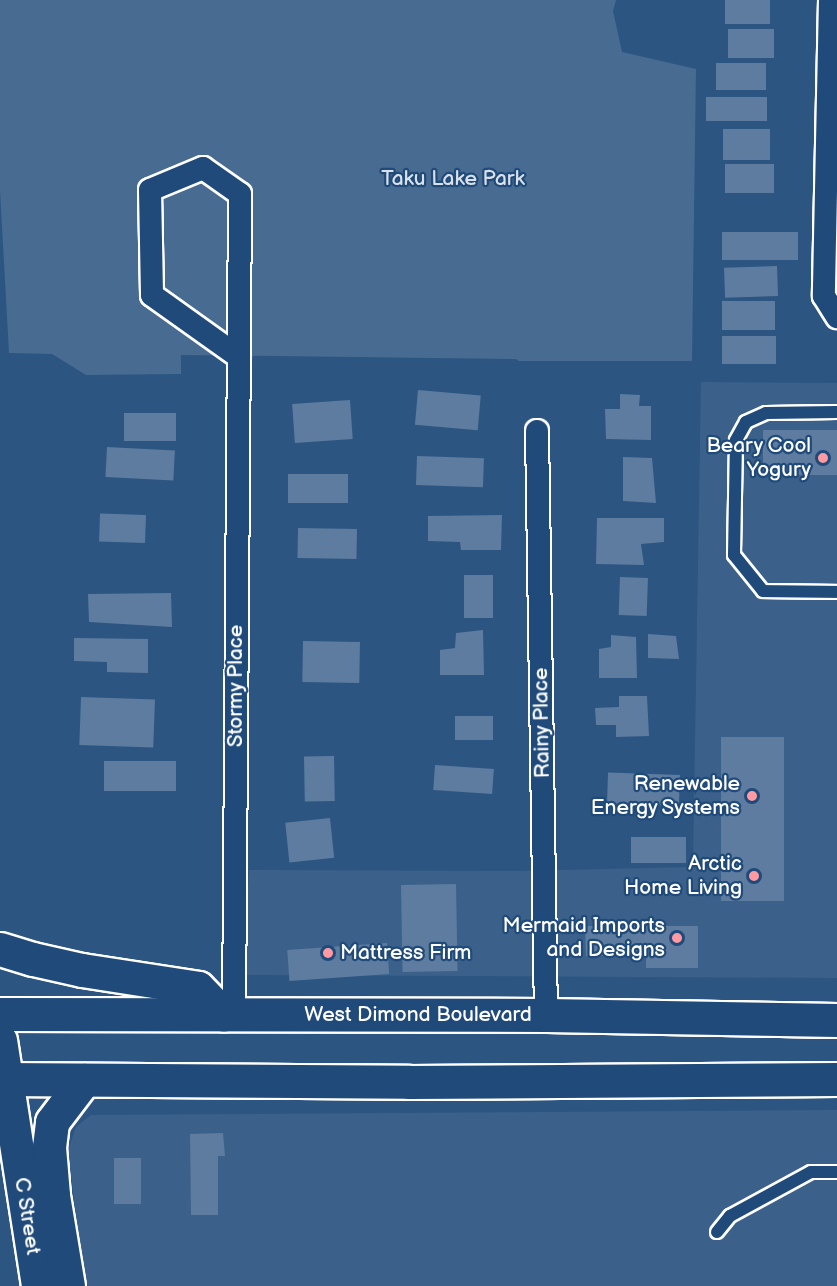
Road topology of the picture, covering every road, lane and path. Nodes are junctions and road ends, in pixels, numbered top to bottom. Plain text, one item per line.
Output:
1 (830, 0) edge
2 (833, 121) edge
3 (837, 317) edge
4 (238, 357) junction
5 (837, 412) edge
6 (537, 431) dead end
7 (837, 592) edge
8 (0, 949) edge
9 (0, 1014) edge
10 (229, 1015) junction
11 (546, 1015) junction
12 (837, 1020) edge
13 (0, 1040) edge
14 (3, 1079) edge
15 (837, 1079) edge
16 (84, 1080) junction
17 (837, 1172) edge
18 (717, 1232) dead end
19 (38, 1286) edge
20 (68, 1286) edge

1 - 2 street
2 - 3 street
4 - 4 street, Stormy Place
4 - 10 street, Stormy Place
5 - 7 lane
6 - 11 street, Rainy Place
8 - 10 main road
9 - 10 main road, West Dimond Boulevard
10 - 11 main road, West Dimond Boulevard
11 - 12 main road, West Dimond Boulevard
13 - 14 main road, C Street
14 - 16 main road
14 - 19 main road, C Street
15 - 16 main road
16 - 20 main road
17 - 18 lane

